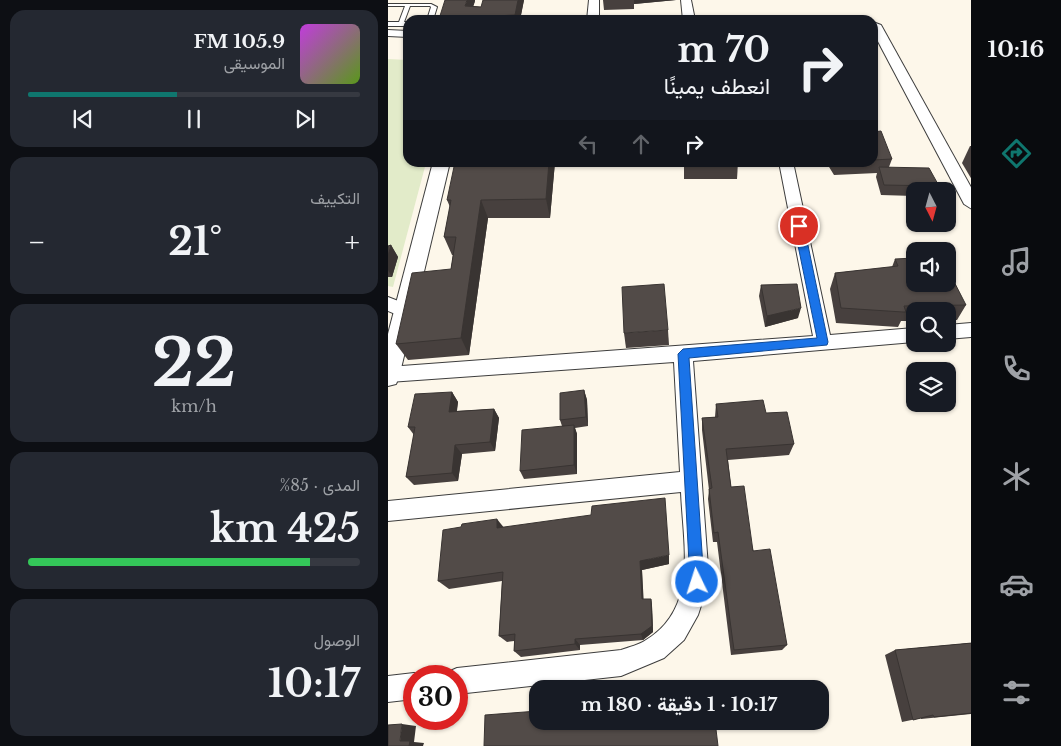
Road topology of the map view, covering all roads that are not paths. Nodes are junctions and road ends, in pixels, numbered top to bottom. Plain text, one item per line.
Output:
1 (594, 0) edge
2 (686, 0) edge
3 (388, 5) edge
4 (408, 5) junction
5 (407, 15) edge
6 (431, 15) edge
7 (593, 15) edge
8 (688, 15) edge
9 (388, 24) edge
10 (403, 28) edge
11 (403, 29) edge
12 (388, 33) edge
13 (878, 37) edge
14 (440, 167) edge
15 (787, 167) edge
16 (972, 204) edge
17 (396, 307) edge
18 (972, 330) edge
19 (956, 331) edge
20 (906, 336) edge
21 (823, 342) junction
22 (683, 354) junction
23 (388, 376) edge
24 (691, 481) junction
25 (388, 511) edge
26 (468, 680) edge
27 (403, 687) edge
28 (388, 689) edge

1 - 7 street
2 - 8 street
3 - 4 lane
4 - 5 lane
4 - 6 lane
9 - 10 lane
11 - 12 street
13 - 16 street
14 - 17 street
15 - 21 street
17 - 23 street
18 - 19 street
20 - 21 street
21 - 22 street
22 - 23 street
22 - 24 street
24 - 25 street
24 - 26 street
27 - 28 street

